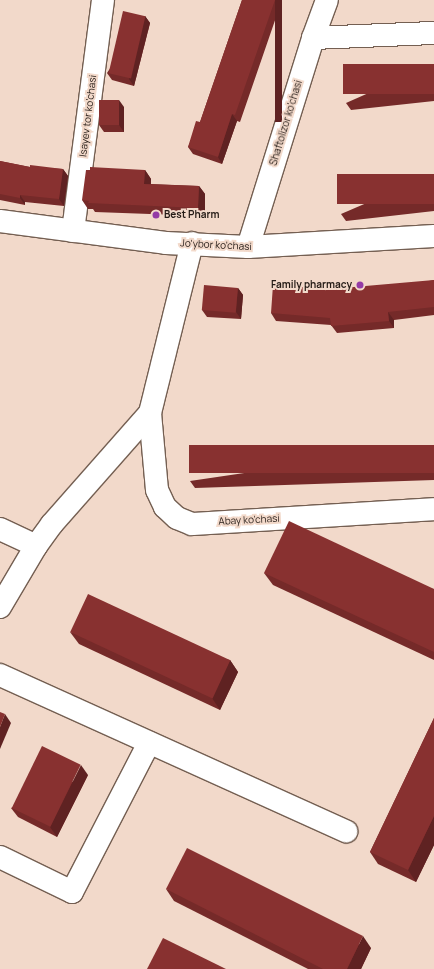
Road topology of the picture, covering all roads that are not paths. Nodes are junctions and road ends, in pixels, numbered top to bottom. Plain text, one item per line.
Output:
1 (103, 0) edge
2 (327, 0) edge
3 (434, 33) edge
4 (313, 38) junction
5 (0, 221) edge
6 (73, 231) junction
7 (434, 236) edge
8 (192, 243) junction
9 (248, 247) junction
10 (150, 413) junction
11 (434, 509) edge
12 (0, 529) edge
13 (36, 546) junction
14 (0, 607) edge
15 (0, 675) edge
16 (149, 743) junction
17 (346, 831) dead end
18 (0, 857) edge

1 - 6 street, Isayev tor ko'chasi
2 - 4 street, Shaftolizor ko'chasi
3 - 4 street
4 - 9 street, Shaftolizor ko'chasi
5 - 6 street, Jo'ybor ko'chasi
6 - 8 street, Jo'ybor ko'chasi
7 - 9 street, Jo'ybor ko'chasi
8 - 9 street, Jo'ybor ko'chasi
8 - 10 street
10 - 11 street, Abay ko'chasi
10 - 13 street
12 - 13 street
13 - 14 street
15 - 16 street
16 - 17 street
16 - 18 street

